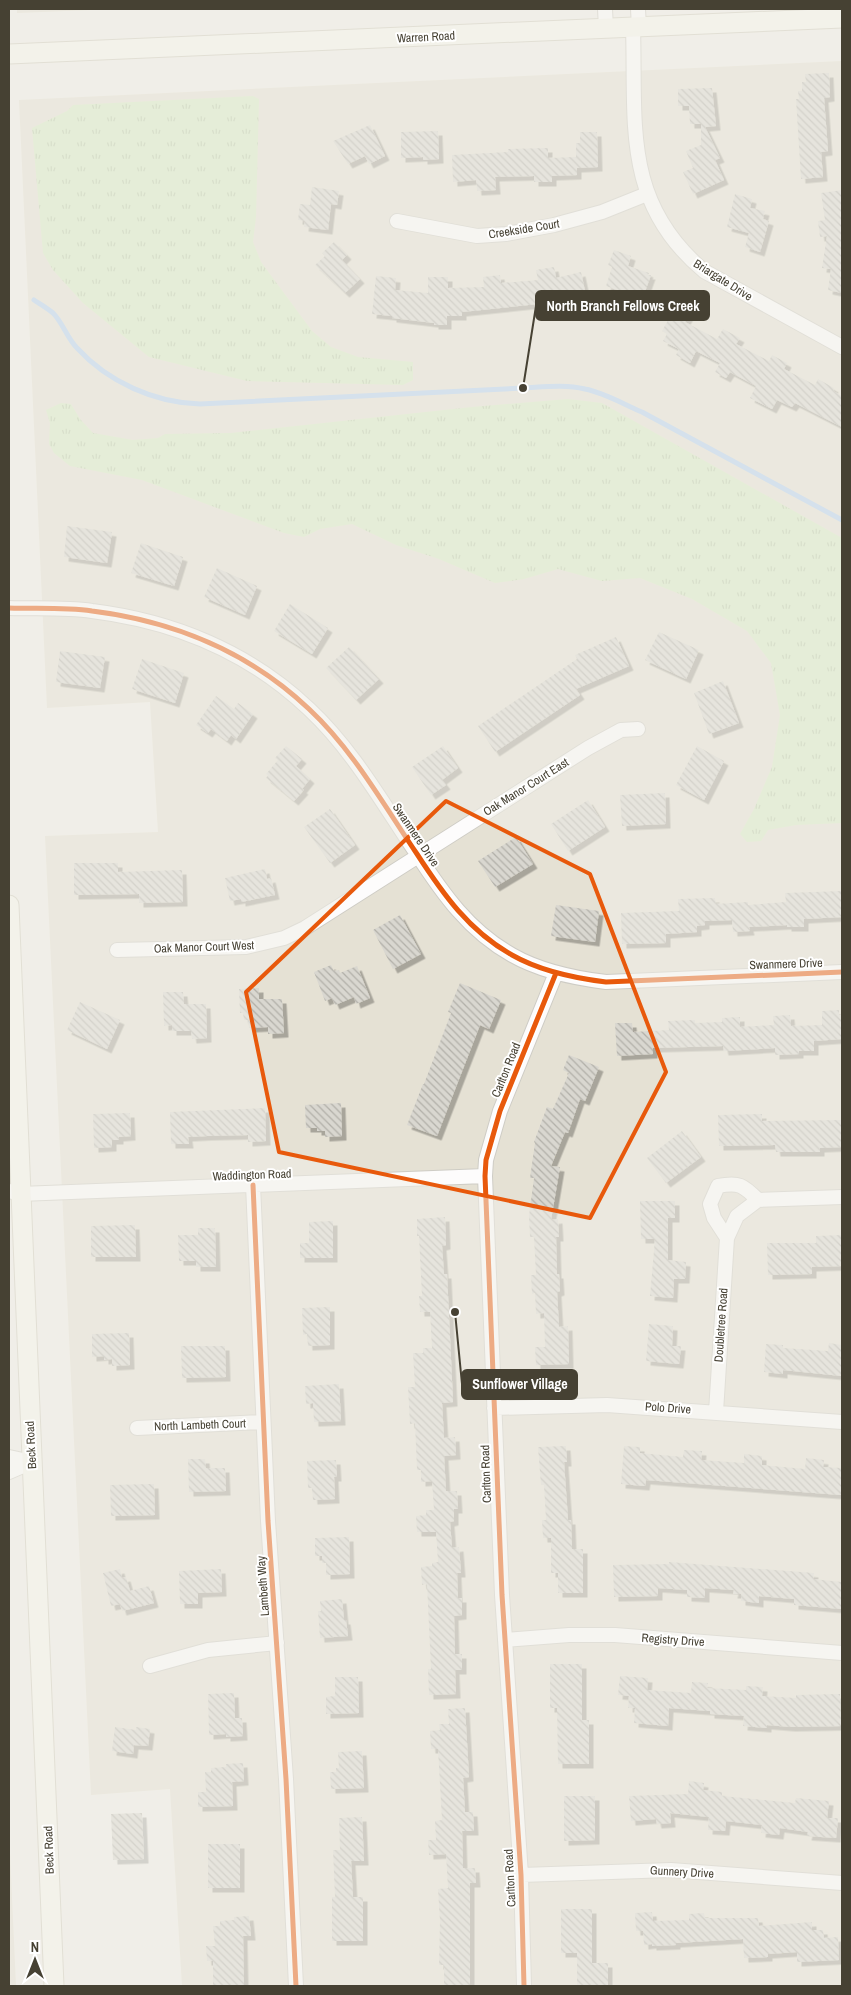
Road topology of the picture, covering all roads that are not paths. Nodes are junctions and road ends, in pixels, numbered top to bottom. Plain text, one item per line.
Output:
1 (605, 9) edge
2 (842, 18) edge
3 (637, 21) edge
4 (606, 28) junction
5 (9, 54) edge
6 (647, 194) junction
7 (397, 221) dead end
8 (842, 347) edge
9 (9, 608) edge
10 (638, 729) dead end
11 (418, 855) junction
12 (9, 905) edge
13 (117, 950) dead end
14 (842, 972) edge
15 (556, 973) junction
16 (485, 1176) junction
17 (254, 1185) junction
18 (13, 1196) edge
19 (842, 1198) edge
20 (758, 1200) junction
21 (727, 1238) junction
22 (494, 1408) junction
23 (716, 1412) junction
24 (263, 1422) junction
25 (842, 1422) edge
26 (137, 1428) dead end
27 (9, 1457) edge
28 (32, 1462) junction
29 (9, 1472) edge
30 (504, 1640) junction
31 (277, 1643) junction
32 (842, 1653) edge
33 (150, 1666) dead end
34 (520, 1875) junction
35 (842, 1883) edge
36 (54, 1986) edge
37 (296, 1986) edge
38 (524, 1986) edge

1 - 4 street
2 - 3 main road, Warren Road
3 - 4 main road, Warren Road
3 - 6 street, Briargate Drive
4 - 5 main road, Warren Road
6 - 7 street, Creekside Court
6 - 8 street, Briargate Drive
9 - 11 street, Swanmere Drive
10 - 11 street, Oak Manor Court East
11 - 13 street, Oak Manor Court West
11 - 15 street, Swanmere Drive
12 - 18 main road, Beck Road
14 - 15 street, Swanmere Drive
15 - 16 street, Carlton Road
16 - 17 street, Waddington Road
16 - 22 street, Carlton Road
17 - 18 street, Waddington Road
17 - 24 street, Lambeth Way
18 - 28 main road, Beck Road
19 - 20 street
20 - 21 street, Doubletree Road
20 - 21 street
21 - 23 street, Doubletree Road
22 - 23 street, Polo Drive
22 - 30 street, Carlton Road
23 - 25 street, Polo Drive
24 - 26 street, North Lambeth Court
24 - 31 street, Lambeth Way
27 - 28 street
28 - 29 street
28 - 36 main road, Beck Road
30 - 32 street, Registry Drive
30 - 34 street, Carlton Road
31 - 33 street
31 - 37 street, Lambeth Way
34 - 35 street, Gunnery Drive
34 - 38 street, Carlton Road

